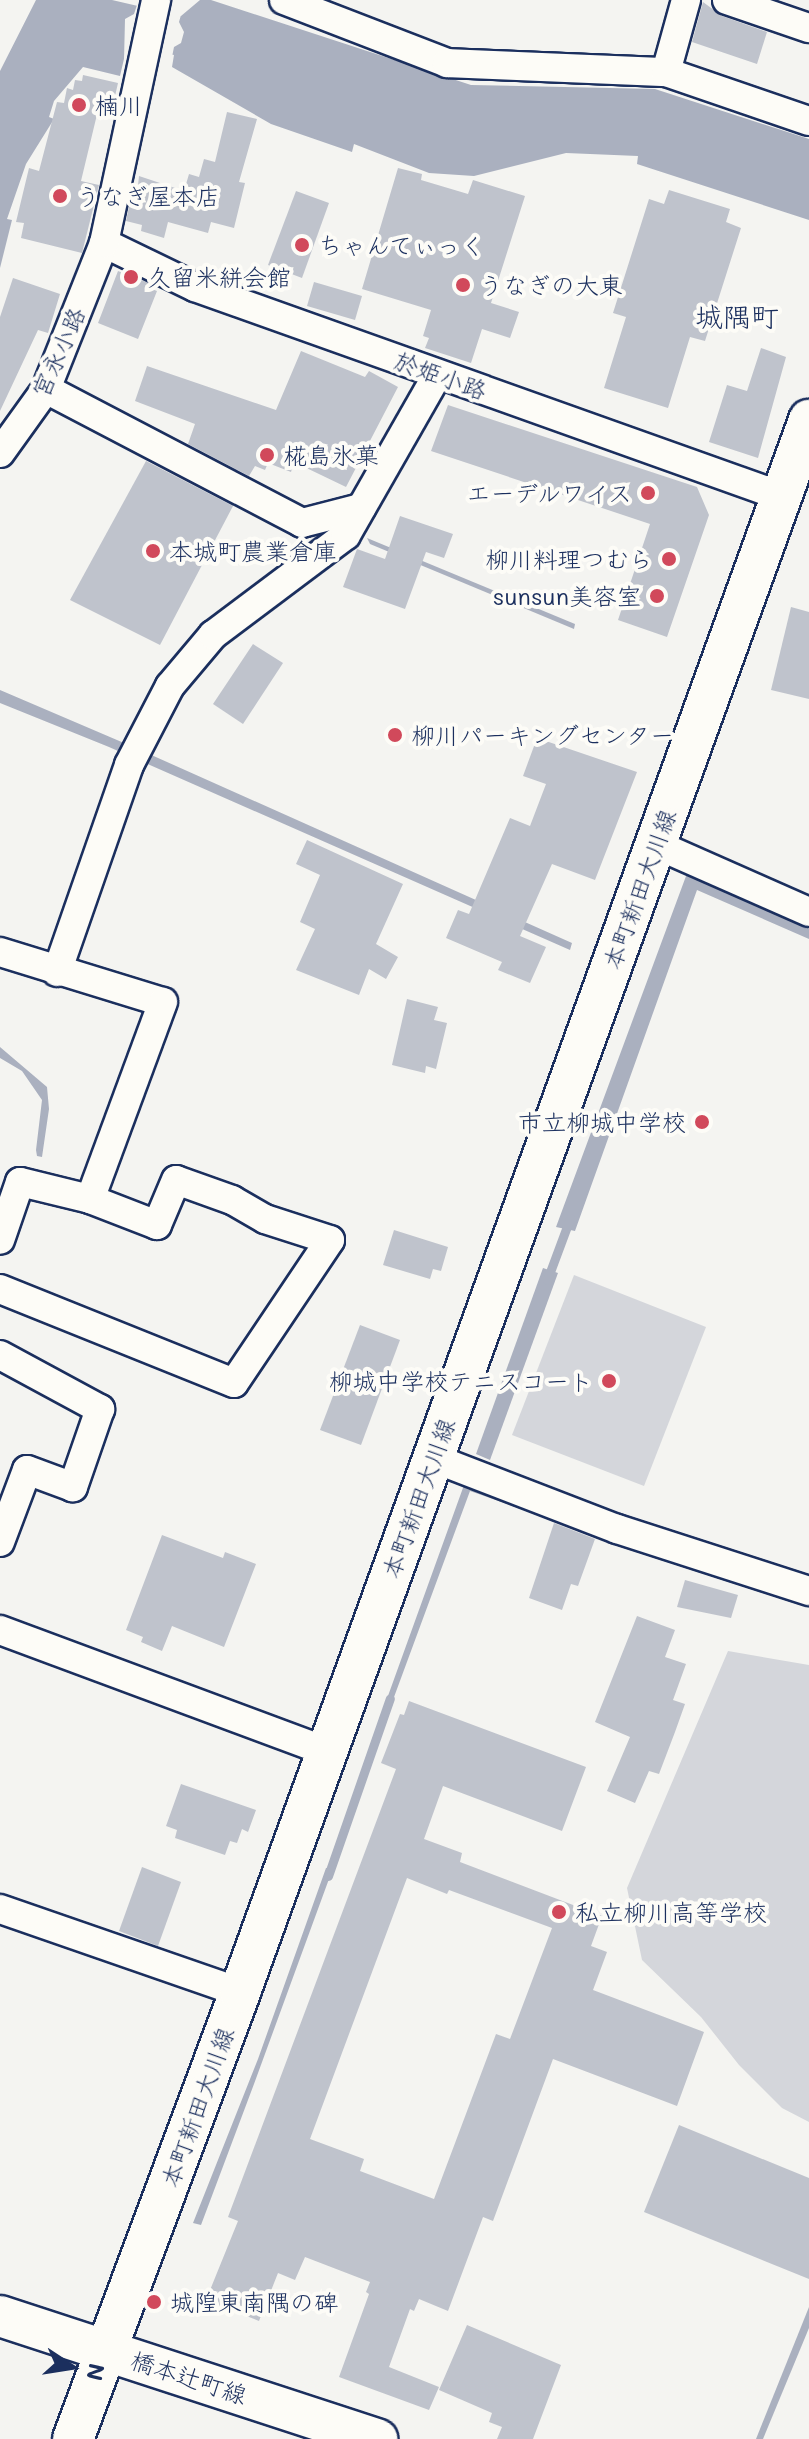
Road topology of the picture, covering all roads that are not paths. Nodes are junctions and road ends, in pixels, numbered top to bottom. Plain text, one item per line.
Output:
1 (156, 0) edge
2 (284, 0) edge
3 (686, 0) edge
4 (727, 0) edge
5 (319, 7) edge
6 (809, 28) edge
7 (666, 72) junction
8 (809, 121) edge
9 (104, 243) junction
10 (438, 374) junction
11 (46, 389) junction
12 (809, 420) edge
13 (0, 453) edge
14 (792, 493) edge
15 (361, 508) junction
16 (655, 844) junction
17 (809, 912) edge
18 (0, 952) edge
19 (57, 972) junction
20 (10, 1179) edge
21 (90, 1199) junction
22 (0, 1240) edge
23 (0, 1289) edge
24 (0, 1355) edge
25 (463, 1468) junction
26 (0, 1542) edge
27 (809, 1591) edge
28 (0, 1630) edge
29 (326, 1751) junction
30 (1, 1912) edge
31 (240, 1992) junction
32 (0, 2316) edge
33 (107, 2350) junction
34 (73, 2439) edge
35 (377, 2439) edge

1 - 9 street, 宮永小路
2 - 5 street
3 - 7 street
4 - 6 street
5 - 7 street
7 - 8 street
9 - 10 street, 於姫小路
9 - 11 street, 宮永小路
10 - 14 street, 於姫小路
10 - 15 street
11 - 13 street, 宮永小路
11 - 15 street
12 - 14 main road, 本町新田大川線
14 - 16 main road, 本町新田大川線
15 - 19 street
16 - 17 street
16 - 25 main road, 本町新田大川線
18 - 19 street
19 - 21 street
20 - 21 street
20 - 22 street
21 - 23 street
24 - 26 street
25 - 27 street
25 - 29 main road, 本町新田大川線
28 - 29 street
29 - 31 main road, 本町新田大川線
30 - 31 street
31 - 33 main road, 本町新田大川線
32 - 33 main road, 橋本辻町線
33 - 34 main road, 本町新田大川線
33 - 35 main road, 橋本辻町線

